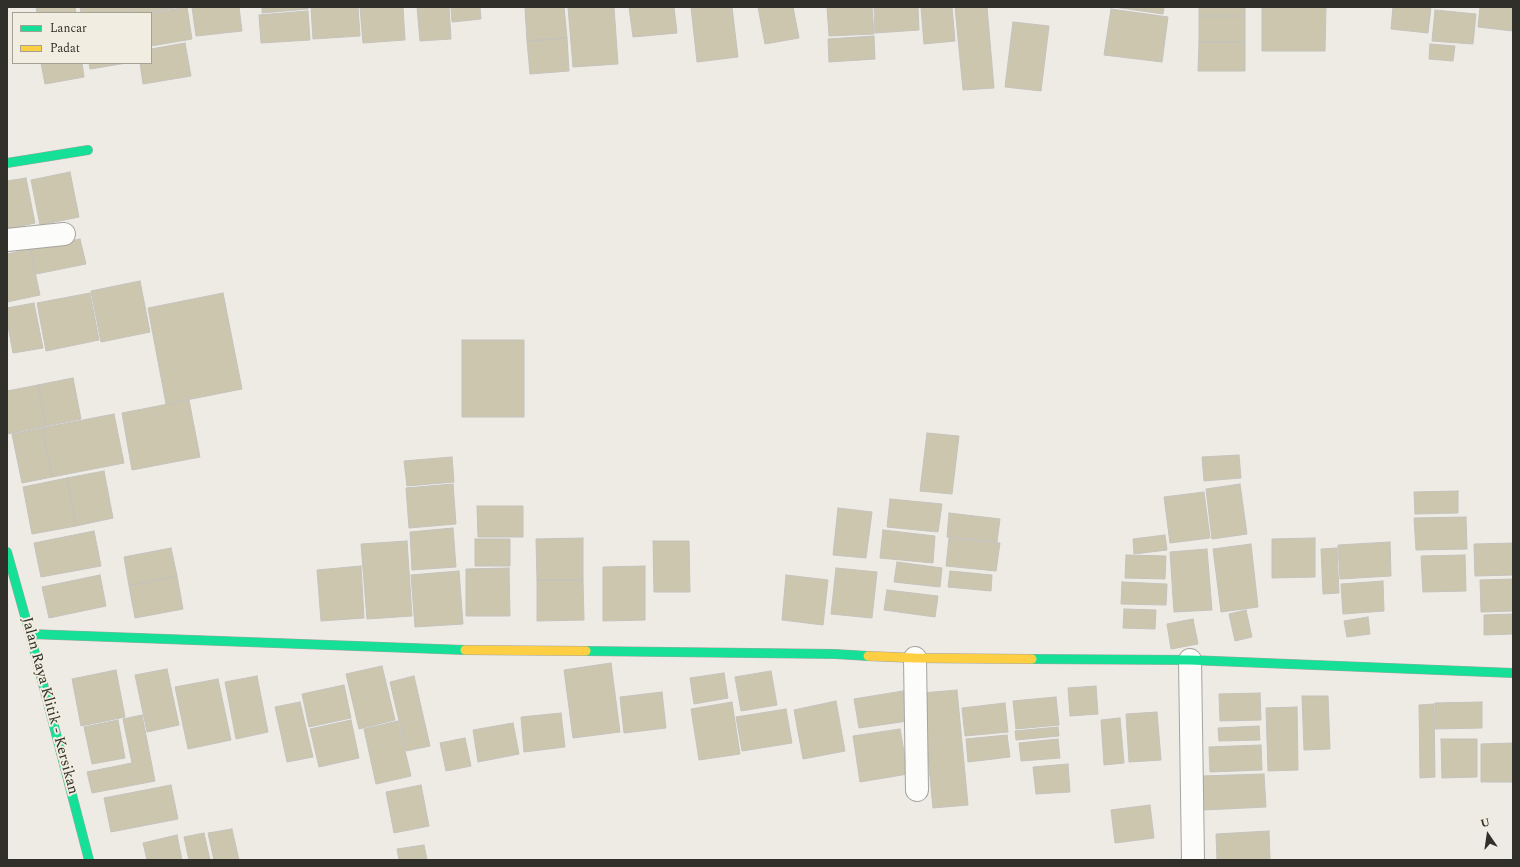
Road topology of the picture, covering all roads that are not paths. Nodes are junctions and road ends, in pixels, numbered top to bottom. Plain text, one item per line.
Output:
1 (88, 150) dead end
2 (7, 163) edge
3 (64, 234) dead end
4 (7, 240) edge
5 (7, 552) edge
6 (30, 634) junction
7 (915, 658) junction
8 (1190, 660) junction
9 (1513, 673) edge
10 (917, 790) dead end
11 (89, 860) edge
12 (1193, 860) edge

1 - 2 street
3 - 4 street
5 - 6 street, Jalan Raya Klitik - Kersikan
6 - 7 street
6 - 11 street, Jalan Raya Klitik - Kersikan
7 - 8 street
7 - 10 street
8 - 9 street
8 - 12 street

